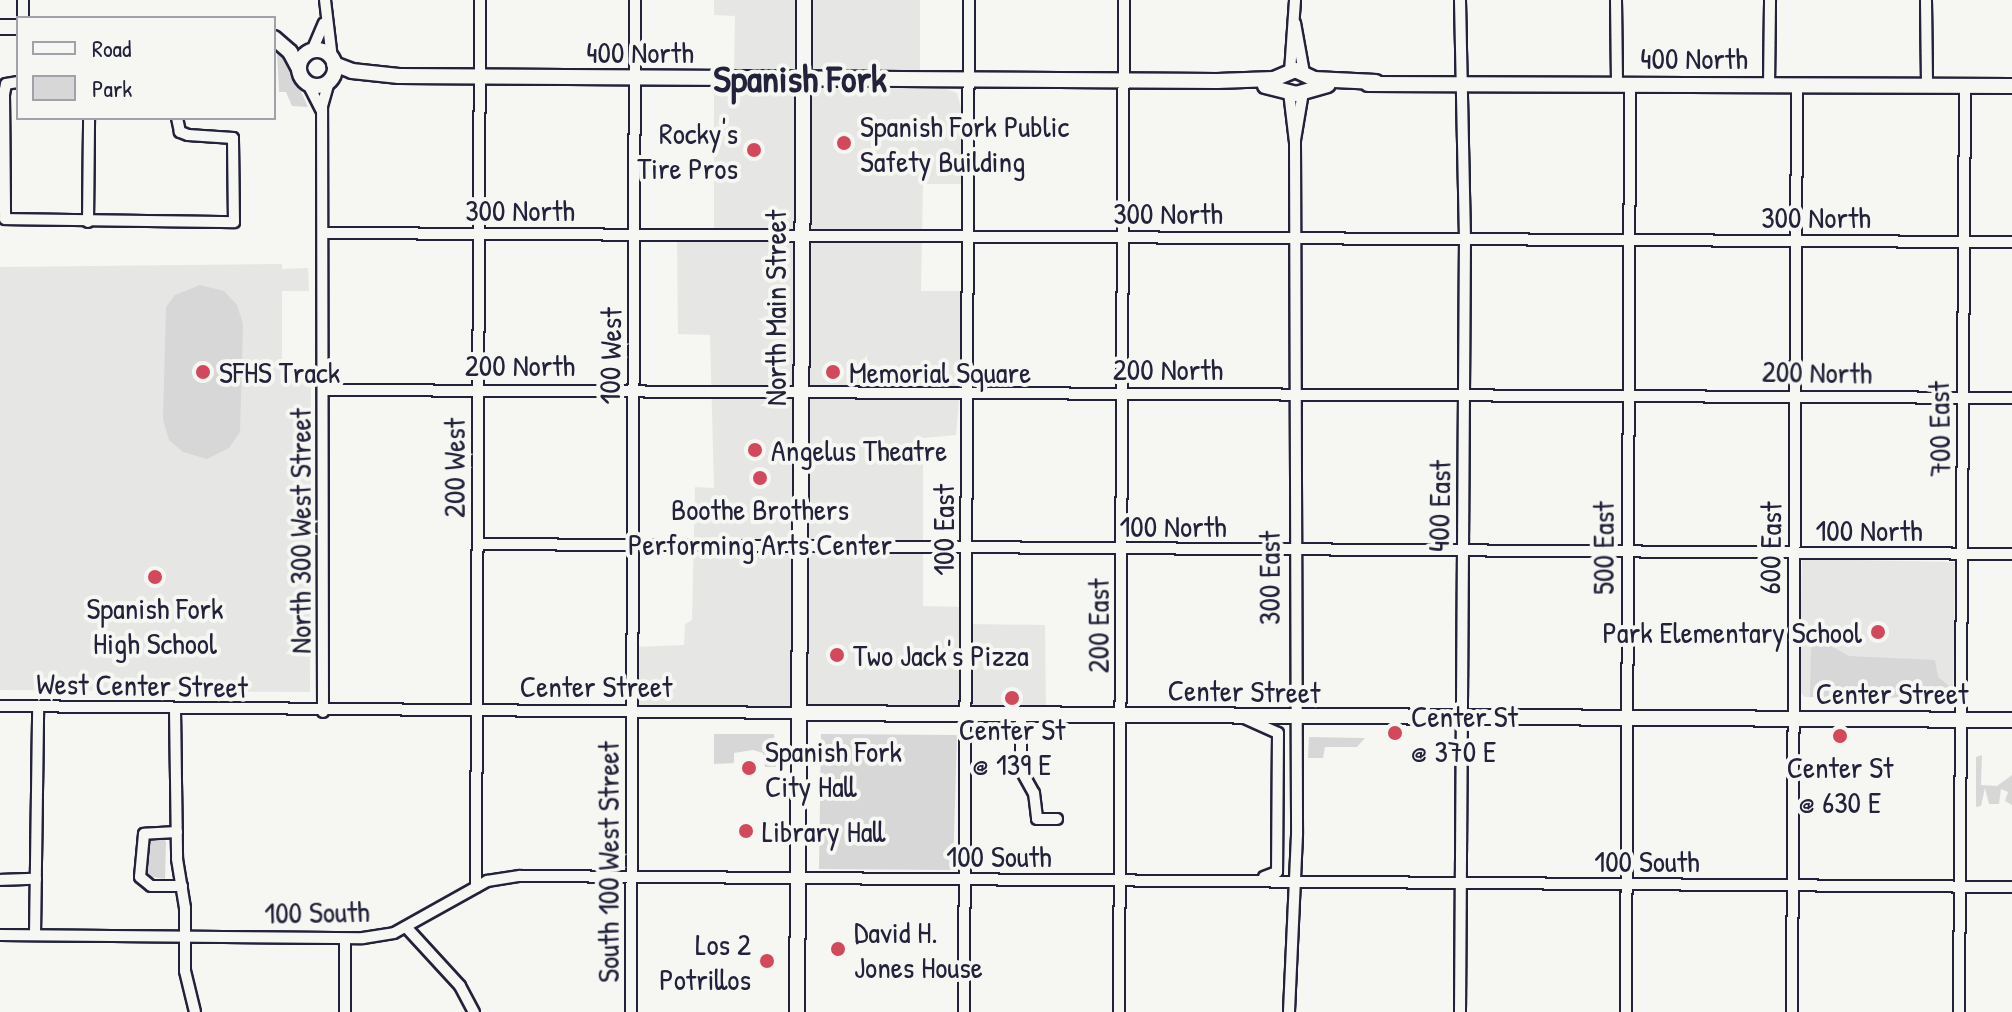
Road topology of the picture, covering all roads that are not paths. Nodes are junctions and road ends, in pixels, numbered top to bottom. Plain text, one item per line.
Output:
1 (325, 0) edge
2 (480, 0) edge
3 (635, 0) edge
4 (804, 0) edge
5 (969, 0) edge
6 (1124, 0) edge
7 (1295, 0) edge
8 (1460, 0) edge
9 (1616, 0) edge
10 (1770, 0) edge
11 (1926, 0) edge
12 (325, 14) junction
13 (276, 39) edge
14 (276, 40) edge
15 (311, 52) junction
16 (299, 69) junction
17 (331, 71) junction
18 (479, 77) junction
19 (635, 78) junction
20 (803, 79) junction
21 (968, 80) junction
22 (1124, 80) junction
23 (16, 82) edge
24 (1296, 82) junction
25 (1460, 83) junction
26 (308, 84) junction
27 (1623, 84) junction
28 (1769, 85) junction
29 (1797, 85) junction
30 (1927, 86) junction
31 (1965, 86) junction
32 (2012, 86) edge
33 (322, 112) junction
34 (89, 120) edge
35 (177, 120) edge
36 (88, 222) junction
37 (325, 233) junction
38 (479, 234) junction
39 (635, 235) junction
40 (801, 236) junction
41 (969, 236) junction
42 (1122, 237) junction
43 (1295, 238) junction
44 (1465, 239) junction
45 (1630, 239) junction
46 (1797, 241) junction
47 (1963, 241) junction
48 (2012, 242) edge
49 (478, 389) junction
50 (633, 389) junction
51 (325, 390) junction
52 (800, 392) junction
53 (968, 392) junction
54 (1123, 393) junction
55 (1294, 394) junction
56 (1464, 394) junction
57 (1627, 395) junction
58 (1795, 396) junction
59 (1963, 398) junction
60 (2012, 398) edge
61 (478, 544) junction
62 (633, 545) junction
63 (799, 545) junction
64 (967, 547) junction
65 (1122, 550) junction
66 (1293, 551) junction
67 (1462, 551) junction
68 (1627, 552) junction
69 (1794, 553) junction
70 (1965, 554) junction
71 (2012, 554) edge
72 (0, 706) edge
73 (38, 707) junction
74 (175, 709) junction
75 (323, 712) junction
76 (475, 712) junction
77 (632, 712) junction
78 (798, 713) junction
79 (966, 714) junction
80 (1021, 714) junction
81 (1121, 714) junction
82 (1242, 717) junction
83 (1294, 718) junction
84 (1627, 718) junction
85 (1460, 719) junction
86 (1793, 719) junction
87 (1961, 720) junction
88 (2012, 720) edge
89 (1057, 819) dead end
90 (177, 832) junction
91 (36, 879) junction
92 (631, 879) junction
93 (0, 880) edge
94 (797, 880) junction
95 (965, 880) junction
96 (1120, 881) junction
97 (1245, 882) junction
98 (1294, 882) junction
99 (1460, 885) junction
100 (1625, 885) junction
101 (1792, 885) junction
102 (182, 886) junction
103 (476, 887) junction
104 (1960, 887) junction
105 (2012, 887) edge
106 (406, 927) junction
107 (0, 935) edge
108 (35, 935) junction
109 (185, 937) junction
110 (345, 939) junction
111 (195, 1012) edge
112 (345, 1012) edge
113 (474, 1012) edge
114 (631, 1012) edge
115 (797, 1012) edge
116 (964, 1012) edge
117 (1119, 1012) edge
118 (1289, 1012) edge
119 (1460, 1012) edge
120 (1626, 1012) edge
121 (1792, 1012) edge
122 (1959, 1012) edge

1 - 12 street
2 - 18 street, 200 West
3 - 19 street, 100 West
4 - 20 main road, North Main Street
5 - 21 street, 100 East
6 - 22 street, 200 East
7 - 24 street, 300 East
8 - 25 street, 400 East
9 - 27 street, 500 East
10 - 28 street
11 - 30 street
12 - 15 street
12 - 17 street
13 - 15 main road
14 - 16 main road
15 - 16 main road
15 - 17 main road
16 - 26 main road
17 - 18 main road, 400 North
17 - 26 main road
17 - 33 street
18 - 19 main road, 400 North
18 - 38 street, 200 West
19 - 20 main road, 400 North
19 - 39 street, 100 West
20 - 21 main road, 400 North
20 - 40 main road, North Main Street
21 - 22 main road, 400 North
21 - 41 street, 100 East
22 - 24 main road, 400 North
22 - 42 street, 200 East
23 - 36 street
24 - 25 main road, 400 North
24 - 43 street, 300 East
25 - 27 main road, 400 North
25 - 44 street, 400 East
26 - 33 street
27 - 28 main road, 400 North
27 - 45 street, 500 East
28 - 29 main road, 400 North
29 - 30 main road, 400 North
29 - 46 street, 600 East
30 - 31 main road, 400 North
31 - 32 main road, 400 North
31 - 47 street, 700 East
33 - 37 street, North 300 West Street
34 - 36 street
35 - 36 street
37 - 38 street, 300 North
37 - 51 street, North 300 West Street
38 - 39 street, 300 North
38 - 49 street, 200 West
39 - 40 street, 300 North
39 - 50 street, 100 West
40 - 41 street, 300 North
40 - 52 main road, North Main Street
41 - 42 street, 300 North
41 - 53 street, 100 East
42 - 43 street, 300 North
42 - 54 street, 200 East
43 - 44 street, 300 North
43 - 55 street, 300 East
44 - 45 street, 300 North
44 - 56 street, 400 East
45 - 46 street, 300 North
45 - 57 street, 500 East
46 - 47 street, 300 North
46 - 58 street, 600 East
47 - 48 street, 300 North
47 - 59 street, 700 East
49 - 50 street, 200 North
49 - 51 street, 200 North
49 - 61 street, 200 West
50 - 52 street, 200 North
50 - 62 street, 100 West
51 - 75 street, North 300 West Street
52 - 53 street, 200 North
52 - 63 main road, North Main Street
53 - 54 street, 200 North
53 - 64 street, 100 East
54 - 55 street, 200 North
54 - 65 street, 200 East
55 - 56 street, 200 North
55 - 66 street, 300 East
56 - 57 street, 200 North
56 - 67 street, 400 East
57 - 58 street, 200 North
57 - 68 street, 500 East
58 - 59 street, 200 North
58 - 69 street, 600 East
59 - 60 street, 200 North
59 - 70 street, 700 East
61 - 62 street, 100 North
61 - 76 street, 200 West
62 - 63 street, 100 North
62 - 77 street, 100 West
63 - 64 street, 100 North
63 - 78 main road, North Main Street
64 - 65 street, 100 North
64 - 79 street, 100 East
65 - 66 street, 100 North
65 - 81 street, 200 East
66 - 67 street, 100 North
66 - 83 street, 300 East
67 - 68 street, 100 North
67 - 85 street, 400 East
68 - 69 street, 100 North
68 - 84 street, 500 East
69 - 70 street, 100 North
69 - 86 street, 600 East
70 - 71 street, 100 North
70 - 87 street, 700 East
72 - 73 street, West Center Street
73 - 74 street, West Center Street
73 - 91 street
74 - 75 street, West Center Street
74 - 90 street
75 - 76 street, West Center Street
76 - 77 street, Center Street
76 - 103 street, 200 West
77 - 78 street, Center Street
77 - 92 street, South 100 West Street
78 - 79 main road, Center Street
78 - 94 main road, North Main Street
79 - 80 main road, Center Street
79 - 95 street, 100 East
80 - 81 main road, Center Street
80 - 89 street
81 - 82 main road, Center Street
81 - 96 street, 200 East
82 - 83 main road, Center Street
82 - 97 street
83 - 85 main road, Center Street
83 - 98 street, 300 East
84 - 85 main road, Center Street
84 - 86 main road, Center Street
84 - 100 street, 500 East
85 - 99 street, 400 East
86 - 87 main road, Center Street
86 - 101 street, 600 East
87 - 88 main road, Center Street
87 - 104 street, 700 East
90 - 102 street
90 - 102 street
91 - 93 street
91 - 108 street
92 - 94 street, 100 South
92 - 103 street, 100 South
92 - 114 street, South 100 West Street
94 - 95 street, 100 South
94 - 115 main road, North Main Street
95 - 96 street, 100 South
95 - 116 street, 100 East
96 - 97 street, 100 South
96 - 117 street, 200 East
97 - 98 street, 100 South
98 - 99 street, 100 South
98 - 118 street, 300 East
99 - 100 street, 100 South
99 - 119 street, 400 East
100 - 101 street, 100 South
100 - 120 street, 500 East
101 - 104 street, 100 South
101 - 121 street, 600 East
102 - 109 street
103 - 106 street, 100 South
104 - 105 street, 100 South
104 - 122 street, 700 East
106 - 110 street, 100 South
106 - 113 street
107 - 108 street, 100 South
108 - 109 street, 100 South
109 - 110 street, 100 South
109 - 111 street
110 - 112 street

